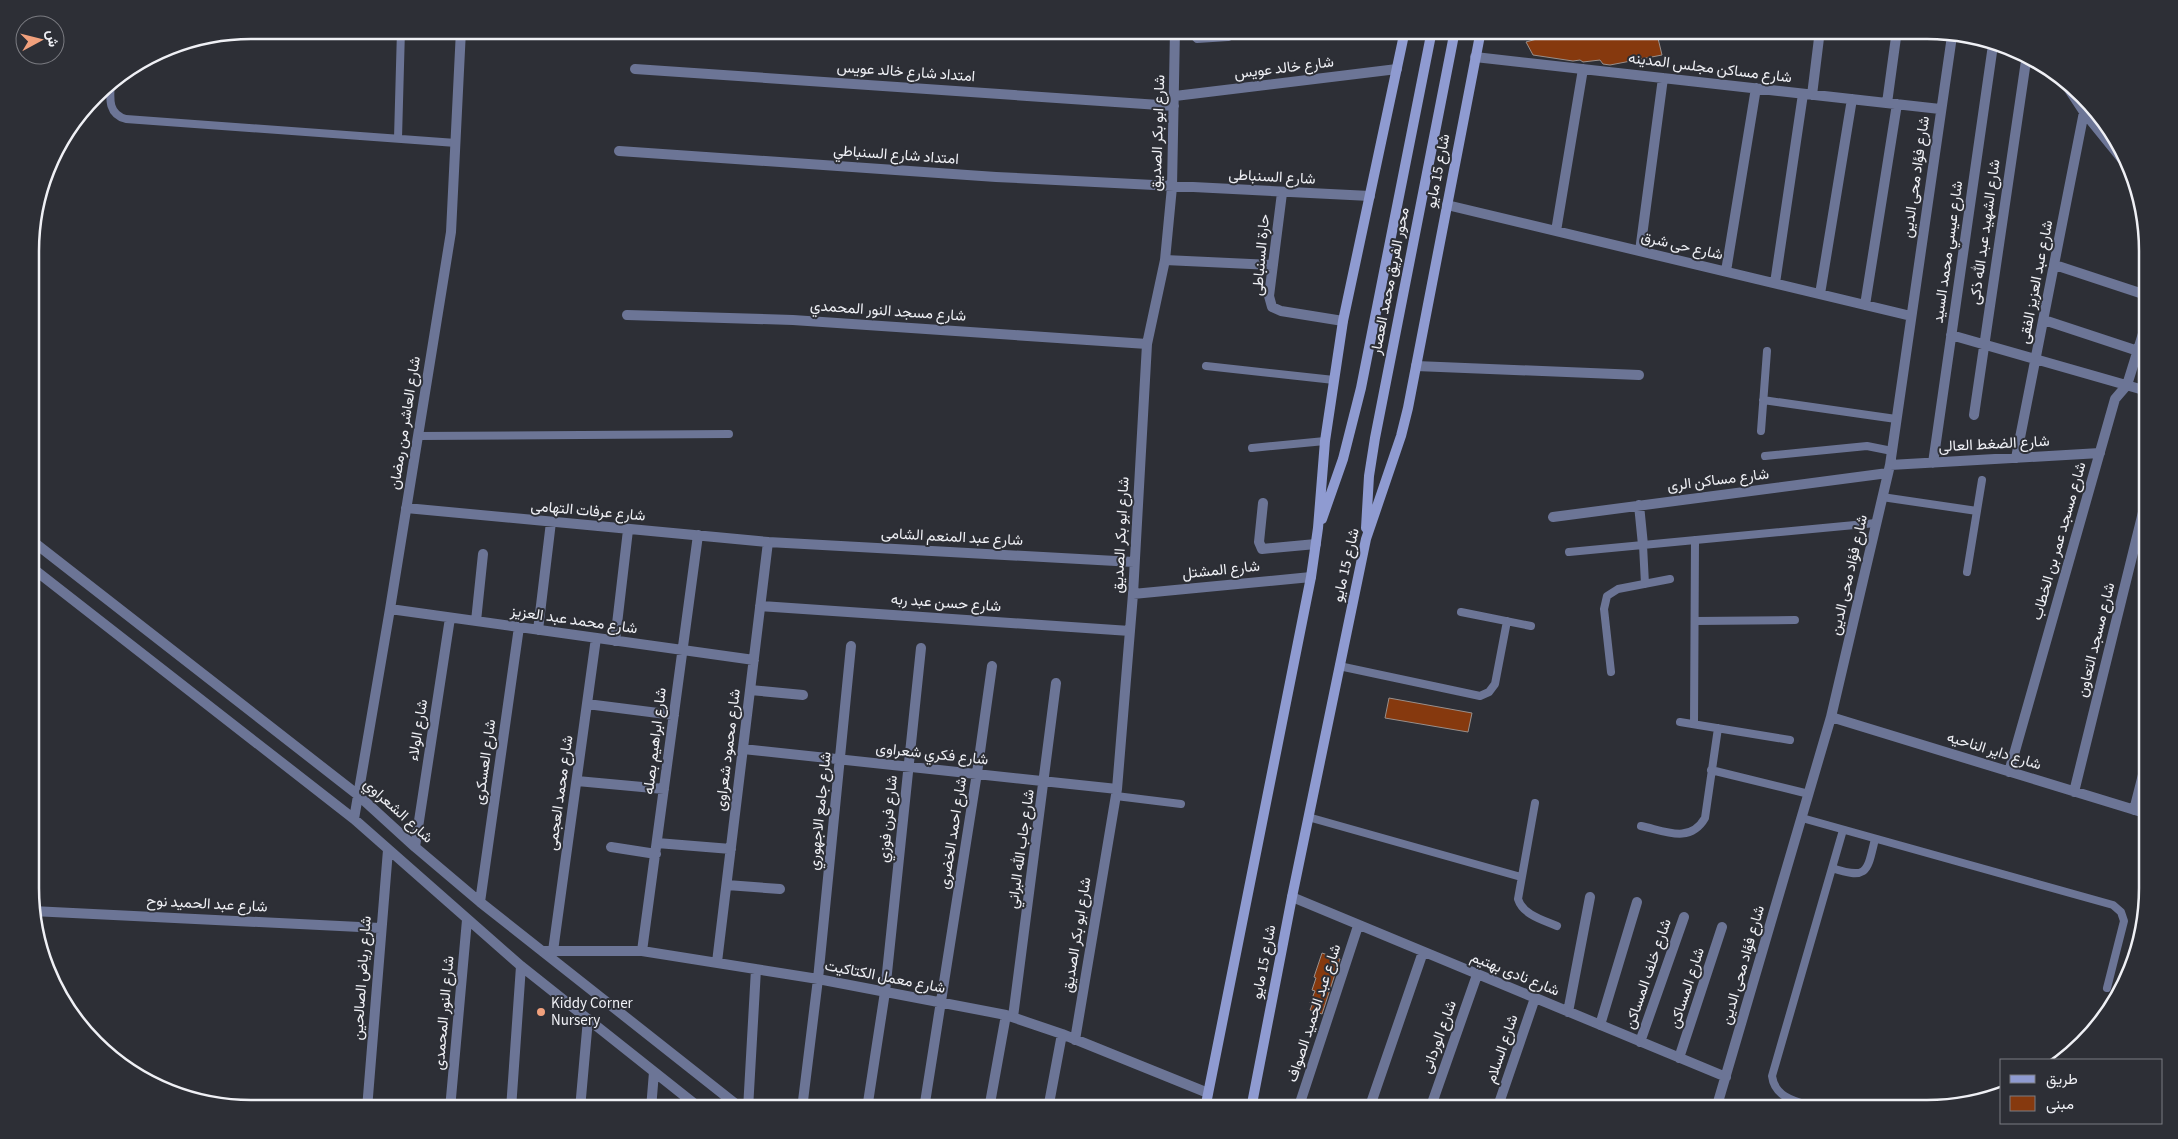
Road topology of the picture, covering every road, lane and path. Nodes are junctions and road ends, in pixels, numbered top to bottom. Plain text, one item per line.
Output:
1 (401, 39) edge
2 (461, 39) edge
3 (1175, 39) edge
4 (1403, 39) edge
5 (1430, 39) edge
6 (1453, 39) edge
7 (1479, 39) edge
8 (1818, 39) edge
9 (1896, 39) edge
10 (1951, 40) edge
11 (1992, 49) edge
12 (1476, 57) junction
13 (2026, 63) edge
14 (635, 69) dead end
15 (1397, 69) junction
16 (1583, 69) junction
17 (1663, 78) junction
18 (1756, 88) junction
19 (111, 91) edge
20 (1808, 94) junction
21 (1852, 99) junction
22 (2076, 100) edge
23 (1175, 101) junction
24 (1892, 104) junction
25 (1940, 109) junction
26 (2084, 112) junction
27 (2094, 121) edge
28 (398, 138) junction
29 (456, 143) junction
30 (619, 151) dead end
31 (1172, 187) junction
32 (1282, 193) junction
33 (1370, 196) junction
34 (1447, 205) junction
35 (1556, 231) junction
36 (1640, 251) junction
37 (1165, 260) junction
38 (1273, 265) junction
39 (2055, 265) junction
40 (1726, 271) junction
41 (1775, 283) junction
42 (2139, 293) edge
43 (1820, 294) junction
44 (1865, 304) junction
45 (627, 315) dead end
46 (1911, 316) junction
47 (2044, 320) junction
48 (1343, 321) junction
49 (1951, 335) junction
50 (1147, 344) junction
51 (1984, 344) junction
52 (2139, 348) edge
53 (1767, 351) dead end
54 (2138, 351) junction
55 (2036, 359) junction
56 (1206, 366) dead end
57 (1416, 366) junction
58 (1639, 374) dead end
59 (1334, 380) junction
60 (2127, 385) junction
61 (2139, 389) edge
62 (1763, 400) junction
63 (1974, 414) dead end
64 (1896, 419) junction
65 (1761, 431) dead end
66 (729, 434) dead end
67 (418, 436) junction
68 (1325, 441) junction
69 (1252, 448) dead end
70 (1892, 451) junction
71 (2100, 453) junction
72 (1765, 456) dead end
73 (2016, 458) junction
74 (1933, 463) junction
75 (1889, 469) junction
76 (1982, 480) dead end
77 (1882, 497) junction
78 (1264, 503) dead end
79 (1639, 506) junction
80 (406, 508) junction
81 (1977, 511) junction
82 (1553, 516) dead end
83 (552, 522) junction
84 (1876, 522) junction
85 (1318, 528) junction
86 (2139, 528) edge
87 (628, 530) junction
88 (698, 535) junction
89 (1366, 539) junction
90 (1695, 540) junction
91 (768, 542) junction
92 (1316, 544) junction
93 (1643, 545) junction
94 (39, 546) edge
95 (1569, 552) dead end
96 (483, 554) dead end
97 (1134, 562) junction
98 (1967, 572) dead end
99 (39, 573) edge
100 (1312, 577) junction
101 (1670, 579) dead end
102 (1645, 584) junction
103 (1133, 594) junction
104 (760, 606) junction
105 (390, 609) junction
106 (1461, 612) dead end
107 (450, 618) junction
108 (1695, 620) junction
109 (1795, 620) dead end
110 (476, 621) junction
111 (1507, 622) junction
112 (1531, 626) dead end
113 (519, 628) junction
114 (538, 630) junction
115 (1130, 631) junction
116 (596, 638) junction
117 (615, 641) junction
118 (851, 646) dead end
119 (921, 648) dead end
120 (682, 650) junction
121 (754, 660) junction
122 (992, 666) dead end
123 (1339, 666) junction
124 (1611, 672) dead end
125 (1056, 683) dead end
126 (750, 690) junction
127 (803, 695) dead end
128 (587, 704) junction
129 (674, 715) junction
130 (1831, 717) junction
131 (1680, 722) dead end
132 (1694, 724) junction
133 (1718, 728) junction
134 (1790, 740) dead end
135 (743, 749) junction
136 (840, 759) junction
137 (909, 766) junction
138 (1712, 770) junction
139 (2009, 772) junction
140 (978, 774) junction
141 (1045, 780) junction
142 (577, 781) junction
143 (664, 789) junction
144 (2139, 790) edge
145 (1116, 792) junction
146 (2074, 792) junction
147 (1809, 794) junction
148 (358, 795) junction
149 (1535, 803) dead end
150 (1181, 804) dead end
151 (2134, 810) junction
152 (2139, 811) edge
153 (1308, 817) junction
154 (1802, 818) junction
155 (354, 819) junction
156 (1642, 826) dead end
157 (1843, 830) junction
158 (1875, 839) junction
159 (657, 843) junction
160 (416, 847) junction
161 (611, 847) dead end
162 (732, 849) junction
163 (388, 850) junction
164 (656, 854) junction
165 (1832, 868) junction
166 (1521, 877) junction
167 (728, 885) junction
168 (780, 889) dead end
169 (1292, 897) junction
170 (1590, 897) dead end
171 (480, 902) junction
172 (1637, 902) dead end
173 (40, 911) edge
174 (1684, 917) dead end
175 (468, 920) junction
176 (1358, 926) junction
177 (1557, 926) dead end
178 (380, 928) junction
179 (1722, 928) dead end
180 (548, 951) junction
181 (642, 951) junction
182 (1423, 952) junction
183 (717, 962) junction
184 (521, 966) junction
185 (756, 969) junction
186 (1477, 975) junction
187 (818, 979) junction
188 (2107, 988) dead end
189 (885, 992) junction
190 (1534, 998) junction
191 (942, 1004) junction
192 (1568, 1012) junction
193 (1010, 1016) junction
194 (588, 1019) junction
195 (1600, 1025) junction
196 (1062, 1034) junction
197 (1076, 1040) junction
198 (1640, 1042) junction
199 (1679, 1058) junction
200 (654, 1072) junction
201 (1726, 1077) junction
202 (1208, 1093) junction
203 (368, 1100) edge
204 (451, 1100) edge
205 (512, 1100) edge
206 (581, 1100) edge
207 (652, 1100) edge
208 (690, 1100) edge
209 (731, 1100) edge
210 (749, 1100) edge
211 (803, 1100) edge
212 (868, 1100) edge
213 (926, 1100) edge
214 (990, 1100) edge
215 (1050, 1100) edge
216 (1207, 1100) edge
217 (1253, 1100) edge
218 (1301, 1100) edge
219 (1372, 1100) edge
220 (1433, 1100) edge
221 (1500, 1100) edge
222 (1719, 1100) edge
223 (1796, 1100) edge

1 - 28 lane
2 - 29 street, شارع العاشر من رمضان
3 - 23 street, شارع ابو بكر الصديق
4 - 15 main road, شارع 15 مايو
5 - 85 main road, محور الفريق محمد العصار
6 - 89 main road, محور الفريق محمد العصار
7 - 12 main road, شارع 15 مايو
8 - 20 street
9 - 24 street
10 - 25 street, شارع فؤاد محى الدين
11 - 49 street, شارع عيسي محمد السيد
12 - 16 street, شارع مساكن مجلس المدينه
12 - 34 main road, شارع 15 مايو
13 - 51 street, شارع الشهيد عبد الله ذكى
14 - 23 street, امتداد شارع خالد عويس
15 - 23 street, شارع خالد عويس
15 - 33 main road, شارع 15 مايو
16 - 17 street, شارع مساكن مجلس المدينه
16 - 35 street
17 - 18 street, شارع مساكن مجلس المدينه
17 - 36 street
18 - 20 street, شارع مساكن مجلس المدينه
18 - 40 street
19 - 28 lane
20 - 21 street, شارع مساكن مجلس المدينه
20 - 41 street
21 - 24 street, شارع مساكن مجلس المدينه
21 - 43 street
22 - 26 street
23 - 31 street, شارع ابو بكر الصديق
24 - 25 street, شارع مساكن مجلس المدينه
24 - 44 street
25 - 46 street, شارع فؤاد محى الدين
26 - 27 street
26 - 39 street, شارع عبد العزيز الفقى
28 - 29 lane
29 - 67 street, شارع العاشر من رمضان
30 - 31 street, امتداد شارع السنباطي
31 - 32 street, شارع السنباطى
31 - 37 street, شارع ابو بكر الصديق
32 - 33 street, شارع السنباطى
32 - 38 street, حارة السنباطى
33 - 48 main road, شارع 15 مايو
34 - 35 street, شارع حى شرق
34 - 57 main road, شارع 15 مايو
35 - 36 street, شارع حى شرق
36 - 40 street, شارع حى شرق
37 - 38 street
37 - 50 street, شارع ابو بكر الصديق
38 - 48 street, حارة السنباطى
39 - 42 street
39 - 47 street, شارع عبد العزيز الفقى
40 - 41 street, شارع حى شرق
41 - 43 street, شارع حى شرق
43 - 44 street, شارع حى شرق
44 - 46 street, شارع حى شرق
45 - 50 street, شارع مسجد النور المحمدي
46 - 64 street, شارع فؤاد محى الدين
47 - 54 street
47 - 55 street, شارع عبد العزيز الفقى
48 - 59 main road, شارع 15 مايو
49 - 51 street
49 - 74 street, شارع عيسي محمد السيد
50 - 97 street, شارع ابو بكر الصديق
51 - 55 street
51 - 63 street, شارع الشهيد عبد الله ذكى
52 - 54 street, شارع مسجد عمر بن الخطاب
53 - 62 lane
54 - 60 street, شارع مسجد عمر بن الخطاب
55 - 60 street
55 - 73 street, شارع عبد العزيز الفقى
56 - 59 lane
57 - 58 street
57 - 89 main road, شارع 15 مايو
59 - 68 main road, شارع 15 مايو
60 - 61 street
60 - 71 street, شارع مسجد عمر بن الخطاب
62 - 64 lane
62 - 65 lane
64 - 70 street, شارع فؤاد محى الدين
66 - 67 lane
67 - 80 street, شارع العاشر من رمضان
68 - 69 lane
68 - 85 main road, شارع 15 مايو
70 - 72 lane
70 - 75 street, شارع فؤاد محى الدين
71 - 73 street, شارع الضغط العالى
71 - 139 street, شارع مسجد عمر بن الخطاب
73 - 74 street, شارع الضغط العالى
74 - 75 street, شارع الضغط العالى
75 - 77 street, شارع فؤاد محى الدين
75 - 79 street, شارع مساكن الرى
76 - 81 lane
77 - 81 lane
77 - 84 street, شارع فؤاد محى الدين
78 - 92 street
79 - 82 street, شارع مساكن الرى
79 - 93 street
80 - 83 street, شارع عرفات التهامى
80 - 105 street, شارع العاشر من رمضان
81 - 98 lane
83 - 87 street, شارع عرفات التهامى
83 - 114 street
84 - 90 lane
84 - 130 street, شارع فؤاد محى الدين
85 - 92 main road, شارع 15 مايو
86 - 146 street, شارع مسجد التعاون
87 - 88 street, شارع عرفات التهامى
87 - 117 street
88 - 91 street, شارع عرفات التهامى
88 - 120 street, شارع ابراهيم بصله
89 - 123 main road, شارع 15 مايو
90 - 93 lane
90 - 108 lane
91 - 97 street, شارع عبد المنعم الشامى
91 - 104 street, شارع محمود شعراوى
92 - 100 main road, شارع 15 مايو
93 - 95 lane
93 - 102 lane
94 - 148 street, شارع الشعراوي
96 - 110 street
97 - 103 street, شارع ابو بكر الصديق
99 - 155 street
100 - 103 street, شارع المشتل
100 - 202 main road, شارع 15 مايو
101 - 102 lane
102 - 124 lane
103 - 115 street, شارع ابو بكر الصديق
104 - 115 street, شارع حسن عبد ربه
104 - 121 street, شارع محمود شعراوى
105 - 107 street, شارع محمد عبد العزيز
105 - 148 street, شارع العاشر من رمضان
106 - 111 lane
107 - 110 street, شارع محمد عبد العزيز
107 - 160 street, شارع الولاء
108 - 109 lane
108 - 132 lane
110 - 113 street, شارع محمد عبد العزيز
111 - 112 lane
111 - 123 lane
113 - 114 street, شارع محمد عبد العزيز
113 - 171 street, شارع العسكرى
114 - 116 street, شارع محمد عبد العزيز
115 - 145 street, شارع ابو بكر الصديق
116 - 117 street, شارع محمد عبد العزيز
116 - 128 street, شارع محمد العجمى
117 - 120 street, شارع محمد عبد العزيز
118 - 136 street, شارع جامع الاجهوري
119 - 137 street, شارع فرن فوزي
120 - 121 street, شارع محمد عبد العزيز
120 - 129 street, شارع ابراهيم بصله
121 - 126 street, شارع محمود شعراوى
122 - 140 street, شارع احمد الخضرى
123 - 153 main road, شارع 15 مايو
125 - 141 street, شارع جاب الله البراني
126 - 127 street
126 - 135 street, شارع محمود شعراوى
128 - 129 street
128 - 142 street, شارع محمد العجمى
129 - 143 street, شارع ابراهيم بصله
130 - 139 street, شارع داير الناحيه
130 - 147 street, شارع فؤاد محى الدين
131 - 132 lane
132 - 133 lane
133 - 134 lane
133 - 138 lane
135 - 136 street, شارع فكري شعراوى
135 - 162 street, شارع محمود شعراوى
136 - 137 street, شارع فكري شعراوى
136 - 187 street, شارع جامع الاجهوري
137 - 140 street, شارع فكري شعراوى
137 - 189 street, شارع فرن فوزي
138 - 147 lane
138 - 156 lane
139 - 146 street, شارع داير الناحيه
140 - 141 street, شارع فكري شعراوى
140 - 191 street, شارع احمد الخضرى
141 - 145 street, شارع فكري شعراوى
141 - 193 street, شارع جاب الله البراني
142 - 143 street
142 - 180 street, شارع محمد العجمى
143 - 159 street, شارع ابراهيم بصله
144 - 151 street
145 - 150 lane
145 - 197 street, شارع ابو بكر الصديق
146 - 151 street, شارع داير الناحيه
147 - 154 street, شارع فؤاد محى الدين
148 - 155 street, شارع العاشر من رمضان
148 - 160 street, شارع الشعراوي
149 - 166 lane
151 - 152 street, شارع داير الناحيه
153 - 166 lane
153 - 169 main road, شارع 15 مايو
154 - 157 lane
154 - 201 street, شارع فؤاد محى الدين
155 - 163 street
157 - 158 lane
157 - 165 lane
158 - 165 lane
158 - 188 lane
159 - 162 street
159 - 164 street, شارع ابراهيم بصله
160 - 171 street, شارع الشعراوي
161 - 164 street
162 - 167 street, شارع محمود شعراوى
163 - 175 street
163 - 178 street, شارع رياض الصالحين
164 - 181 street, شارع ابراهيم بصله
165 - 223 lane
166 - 177 lane
167 - 168 street
167 - 183 street, شارع محمود شعراوى
169 - 176 street, شارع نادى بهتيم
169 - 217 main road, شارع 15 مايو
170 - 192 street
171 - 180 street, شارع الشعراوي
172 - 195 street
173 - 178 street, شارع عبد الحميد نوح
174 - 198 street, شارع خلف المساكن
175 - 184 street
175 - 204 street, شارع النور المحمدى
176 - 182 street, شارع نادى بهتيم
176 - 218 street, شارع عبد الحميد الصواف
178 - 203 street, شارع رياض الصالحين
179 - 199 street, شارع المساكن
180 - 181 street, شارع معمل الكتاكيت
180 - 209 street, شارع الشعراوي
181 - 183 street, شارع معمل الكتاكيت
182 - 186 street, شارع نادى بهتيم
182 - 219 street
183 - 185 street, شارع معمل الكتاكيت
184 - 194 street
184 - 205 street
185 - 187 street, شارع معمل الكتاكيت
185 - 210 street
186 - 190 street, شارع نادى بهتيم
186 - 220 street, شارع الوردانى
187 - 189 street, شارع معمل الكتاكيت
187 - 211 street, شارع جامع الاجهوري
189 - 191 street, شارع معمل الكتاكيت
189 - 212 street, شارع فرن فوزي
190 - 192 street, شارع نادى بهتيم
190 - 221 street, شارع السلام
191 - 193 street, شارع معمل الكتاكيت
191 - 213 street, شارع احمد الخضرى
192 - 195 street, شارع نادى بهتيم
193 - 196 street, شارع معمل الكتاكيت
193 - 214 street, شارع جاب الله البراني
194 - 200 street
194 - 206 street
195 - 198 street, شارع نادى بهتيم
196 - 197 street, شارع معمل الكتاكيت
196 - 215 street
197 - 202 street, شارع معمل الكتاكيت
198 - 199 street, شارع نادى بهتيم
199 - 201 street, شارع نادى بهتيم
200 - 207 street
200 - 208 street
201 - 222 street, شارع فؤاد محى الدين
202 - 216 main road, شارع 15 مايو

